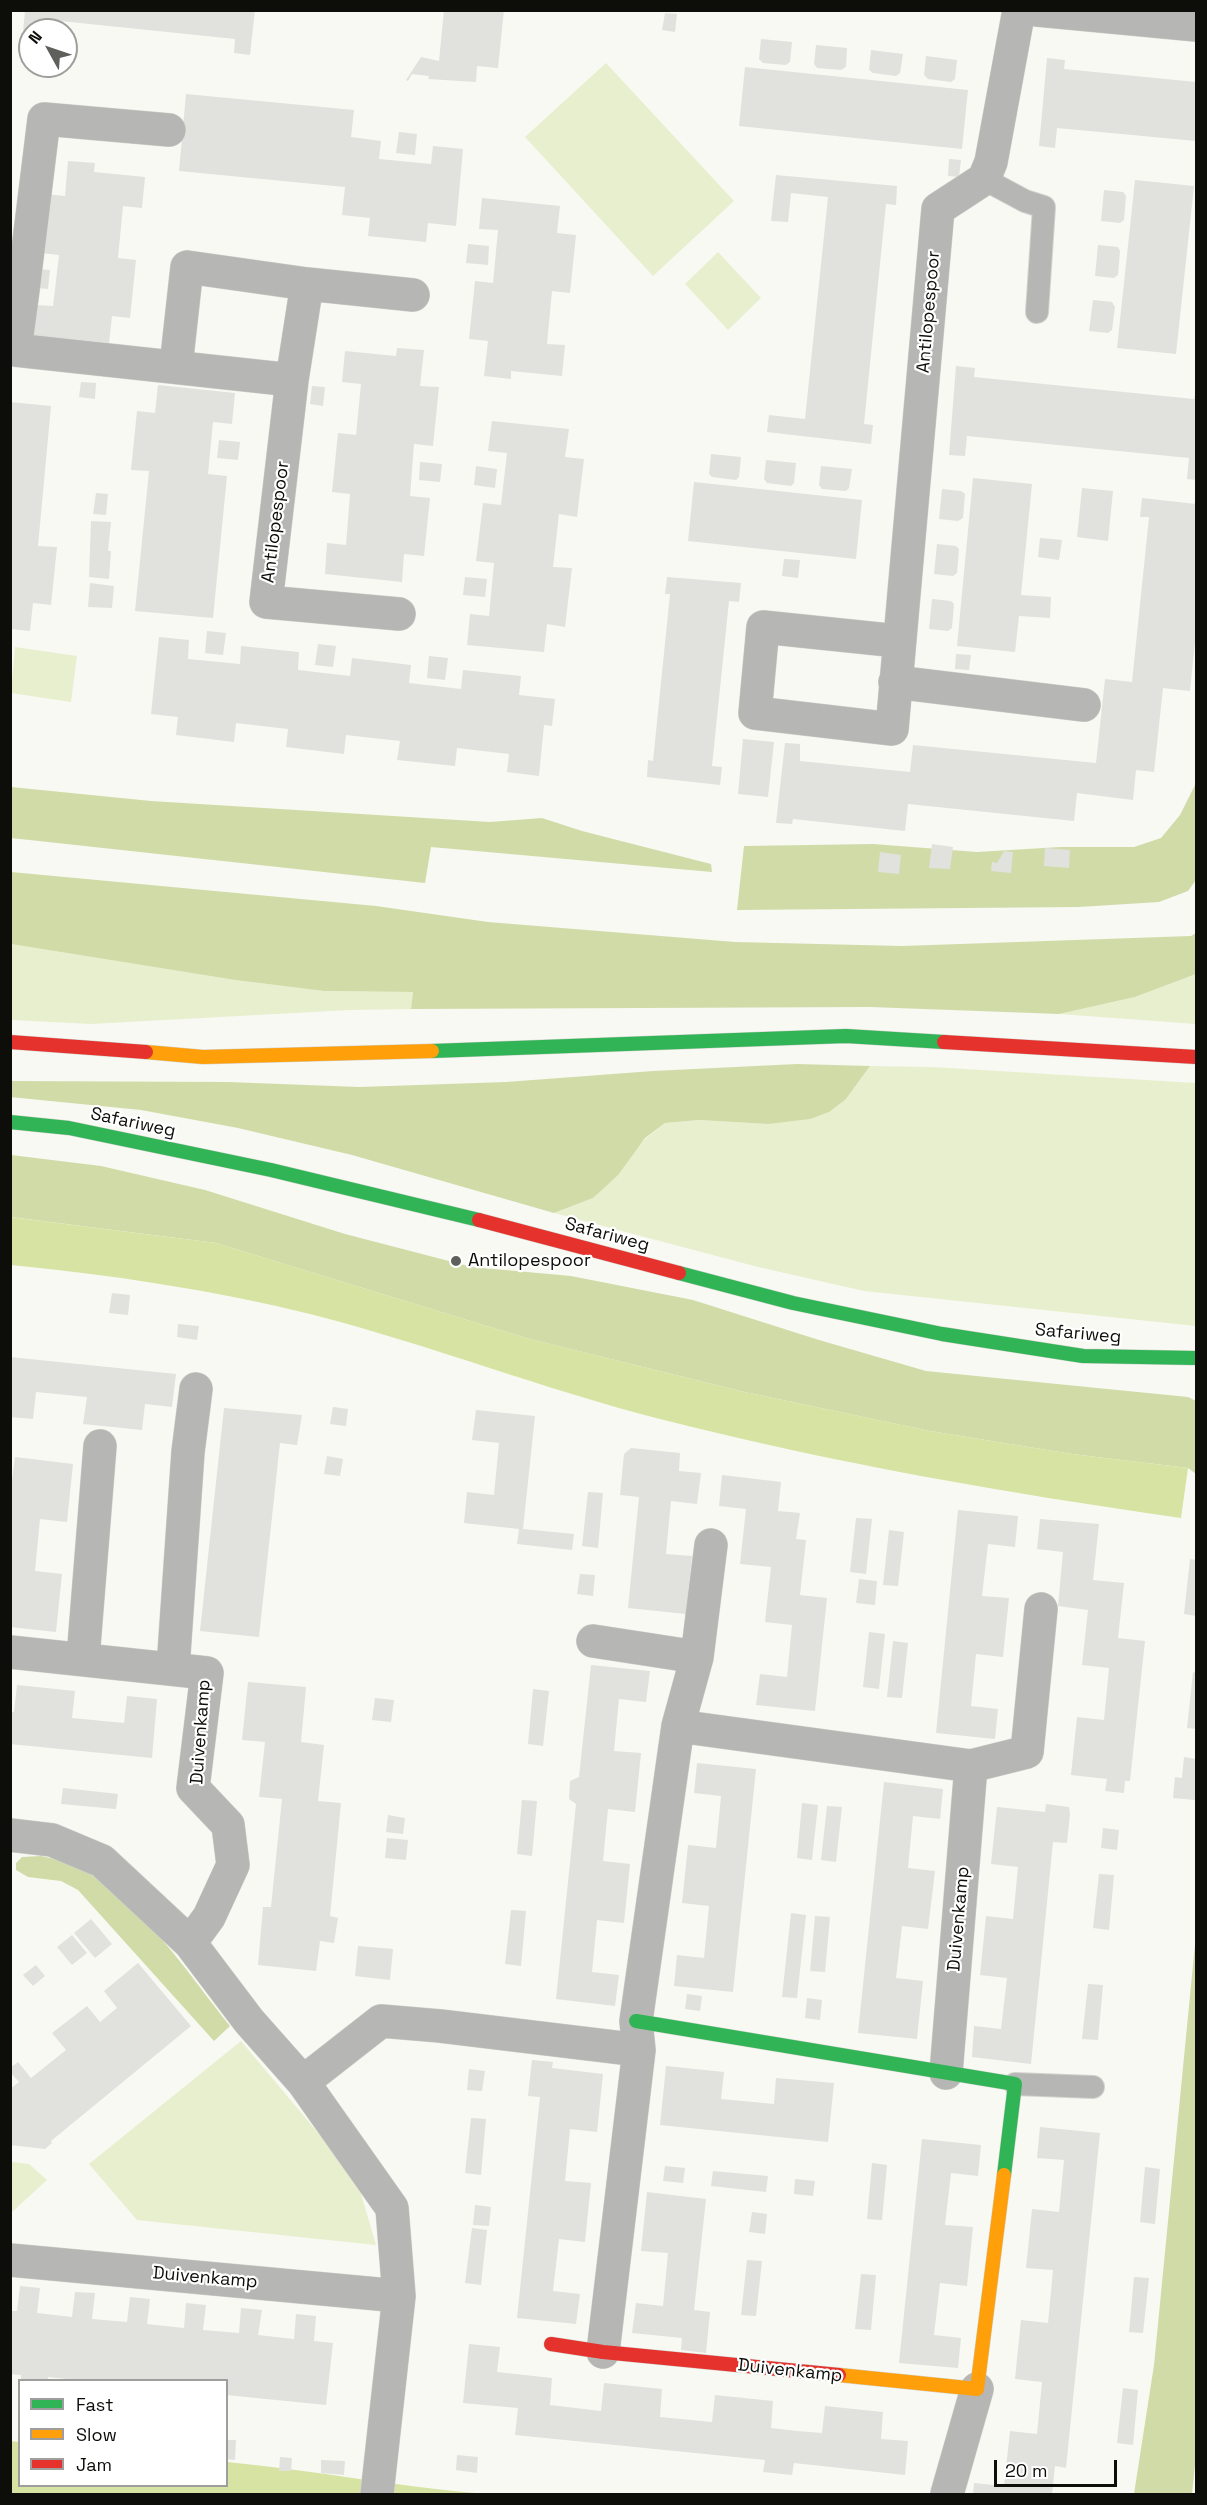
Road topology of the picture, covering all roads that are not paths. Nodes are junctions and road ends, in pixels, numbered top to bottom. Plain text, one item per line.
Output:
1 (1019, 10) edge
2 (1036, 10) edge
3 (1197, 25) edge
4 (169, 130) dead end
5 (984, 179) junction
6 (307, 285) junction
7 (17, 290) edge
8 (413, 295) dead end
9 (1037, 312) dead end
10 (13, 350) edge
11 (176, 366) junction
12 (292, 380) junction
13 (399, 614) dead end
14 (898, 641) junction
15 (895, 682) junction
16 (1084, 705) dead end
17 (10, 1042) edge
18 (1197, 1057) edge
19 (10, 1122) edge
20 (1194, 1360) edge
21 (196, 1389) dead end
22 (100, 1446) dead end
23 (711, 1545) dead end
24 (1041, 1609) dead end
25 (593, 1641) dead end
26 (10, 1652) edge
27 (697, 1657) junction
28 (83, 1658) junction
29 (173, 1668) junction
30 (678, 1726) junction
31 (971, 1766) junction
32 (10, 1835) edge
33 (190, 1943) junction
34 (638, 2036) junction
35 (946, 2073) junction
36 (303, 2082) junction
37 (1015, 2084) junction
38 (1093, 2087) dead end
39 (10, 2260) edge
40 (399, 2296) junction
41 (551, 2344) dead end
42 (603, 2352) junction
43 (977, 2390) junction
44 (379, 2481) edge
45 (947, 2494) edge

1 - 5 street
2 - 3 street
4 - 7 street
5 - 9 lane
5 - 14 street, Antilopespoor
6 - 8 street
6 - 11 street
6 - 12 street, Antilopespoor
7 - 10 street
10 - 11 street
11 - 12 street
12 - 13 street, Antilopespoor
14 - 15 street, Antilopespoor
14 - 15 street, Antilopespoor
15 - 16 street
17 - 18 street
19 - 20 street, Safariweg
21 - 29 street, Duivenkamp
22 - 28 street
23 - 27 street
24 - 31 street
25 - 27 street
26 - 28 street, Duivenkamp
27 - 30 street
28 - 29 street, Duivenkamp
29 - 33 street, Duivenkamp
30 - 31 street
30 - 34 street
31 - 35 street, Duivenkamp
32 - 33 street
33 - 36 street
34 - 35 street
34 - 36 street
34 - 42 street
35 - 37 street
36 - 40 street
37 - 38 lane
37 - 43 street
39 - 40 street, Duivenkamp
40 - 44 street
41 - 42 street, Duivenkamp
42 - 43 street, Duivenkamp
43 - 45 street

